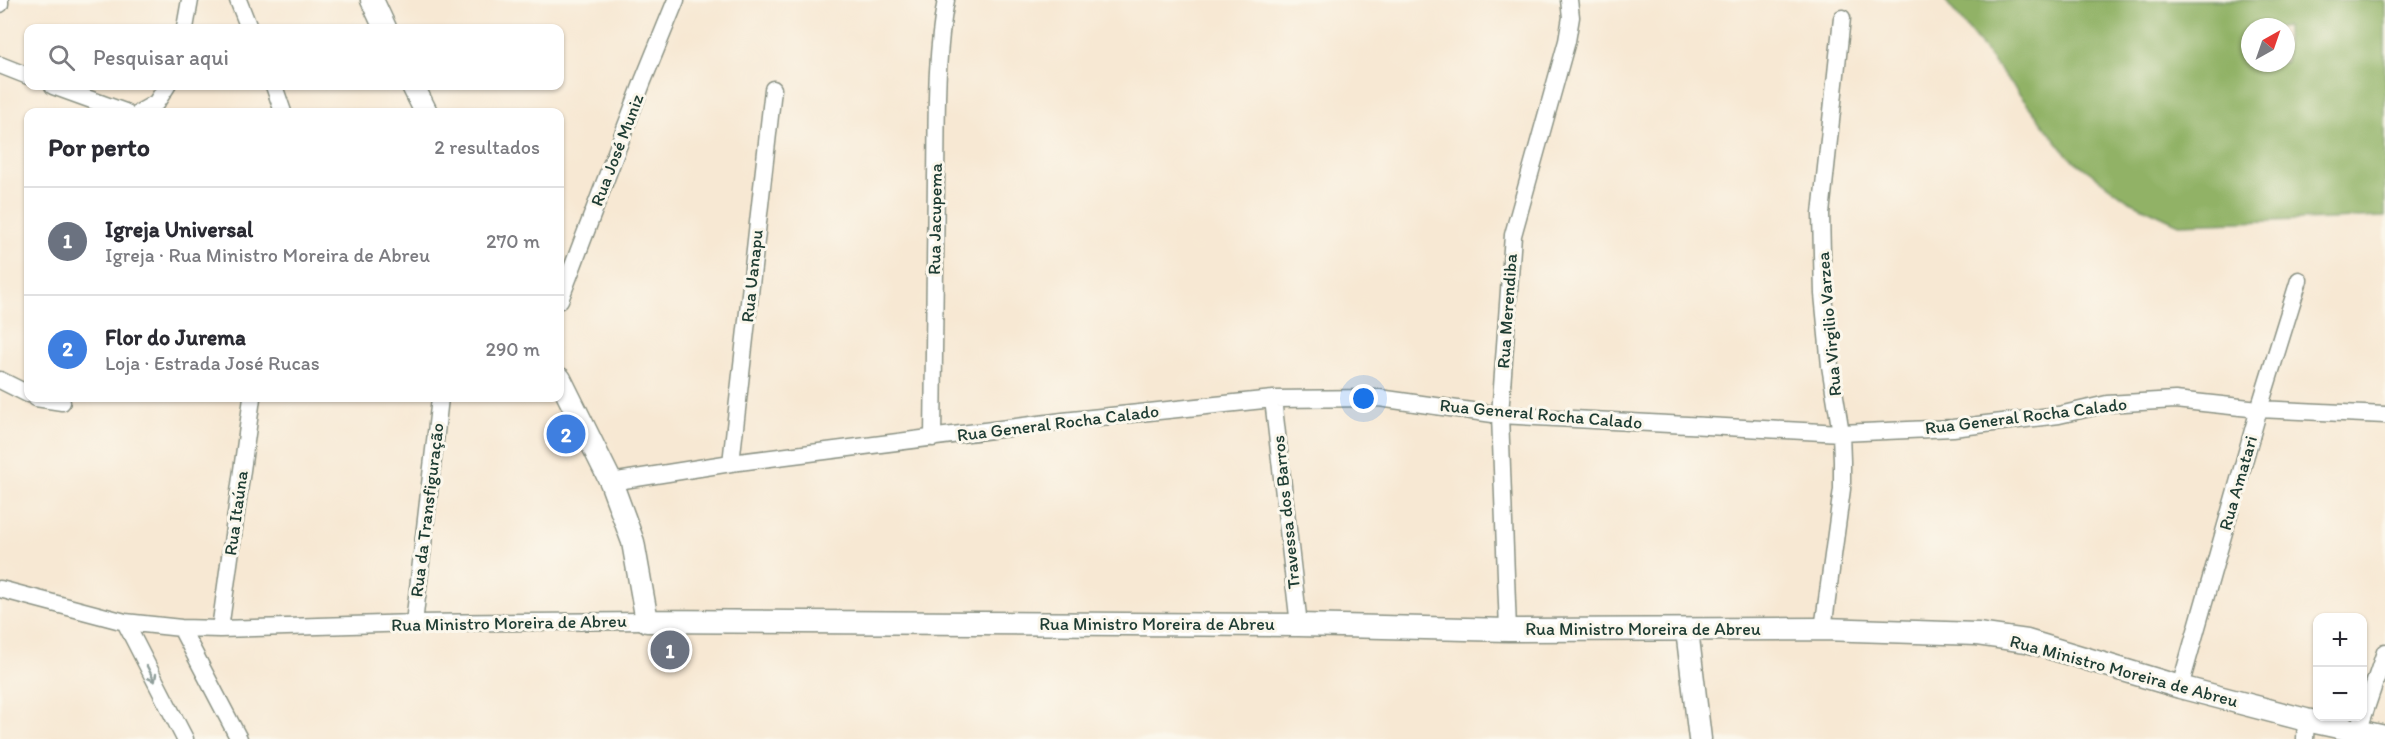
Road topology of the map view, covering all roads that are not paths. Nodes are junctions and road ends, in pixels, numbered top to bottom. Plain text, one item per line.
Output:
1 (190, 0) edge
2 (238, 0) edge
3 (372, 0) edge
4 (676, 0) edge
5 (946, 0) edge
6 (1569, 0) edge
7 (1842, 18) dead end
8 (186, 24) edge
9 (247, 24) edge
10 (383, 24) edge
11 (0, 65) edge
12 (24, 74) edge
13 (773, 89) dead end
14 (60, 90) edge
15 (164, 90) edge
16 (276, 90) edge
17 (415, 90) edge
18 (87, 106) edge
19 (149, 108) edge
20 (282, 108) edge
21 (424, 108) edge
22 (2300, 280) dead end
23 (564, 290) edge
24 (0, 380) edge
25 (564, 387) edge
26 (24, 392) edge
27 (1273, 399) junction
28 (251, 402) edge
29 (440, 402) edge
30 (2259, 409) junction
31 (1500, 415) junction
32 (2385, 415) edge
33 (1841, 433) junction
34 (933, 438) junction
35 (731, 463) junction
36 (611, 482) junction
37 (0, 589) edge
38 (647, 621) junction
39 (125, 622) junction
40 (414, 623) junction
41 (1299, 625) junction
42 (181, 628) junction
43 (220, 629) junction
44 (1823, 629) junction
45 (1508, 630) junction
46 (1687, 630) junction
47 (2385, 652) edge
48 (2180, 687) junction
49 (2306, 730) edge
50 (2358, 732) junction
51 (2385, 737) edge
52 (185, 739) edge
53 (239, 739) edge
54 (1700, 739) edge

1 - 8 street
2 - 9 street
3 - 10 street
4 - 23 street, Rua José Muniz
5 - 34 street, Rua Jacupema
6 - 31 street, Rua Merendiba
7 - 33 street, Rua Virgilio Varzea
11 - 12 street
13 - 35 street, Rua Uanapu
14 - 18 street
15 - 19 street
16 - 20 street
17 - 21 street
22 - 30 street, Rua Amatari
24 - 26 street
25 - 36 street
27 - 31 street, Rua General Rocha Calado
27 - 34 street, Rua General Rocha Calado
27 - 41 street, Travessa dos Barros
28 - 43 street, Rua Itaúna
29 - 40 street, Rua da Transfiguração
30 - 32 street, Rua General Rocha Calado
30 - 33 street, Rua General Rocha Calado
30 - 48 street, Rua Amatari
31 - 33 street, Rua General Rocha Calado
31 - 45 street, Rua Merendiba
33 - 44 street, Rua Virgilio Varzea
34 - 35 street, Rua General Rocha Calado
35 - 36 street, Rua General Rocha Calado
36 - 38 street
37 - 39 street, Rua Ministro Moreira de Abreu
38 - 40 street, Rua Ministro Moreira de Abreu
38 - 41 street, Rua Ministro Moreira de Abreu
39 - 42 street, Rua Ministro Moreira de Abreu
39 -> 52 street
40 - 43 street, Rua Ministro Moreira de Abreu
41 - 45 street, Rua Ministro Moreira de Abreu
42 - 43 street, Rua Ministro Moreira de Abreu
42 - 53 street
44 - 46 street, Rua Ministro Moreira de Abreu
44 - 48 street, Rua Ministro Moreira de Abreu
45 - 46 street, Rua Ministro Moreira de Abreu
46 - 54 street
47 - 50 street
48 - 49 street, Rua Ministro Moreira de Abreu
49 - 50 street, Rua Ministro Moreira de Abreu
50 - 51 street, Rua Ministro Moreira de Abreu

